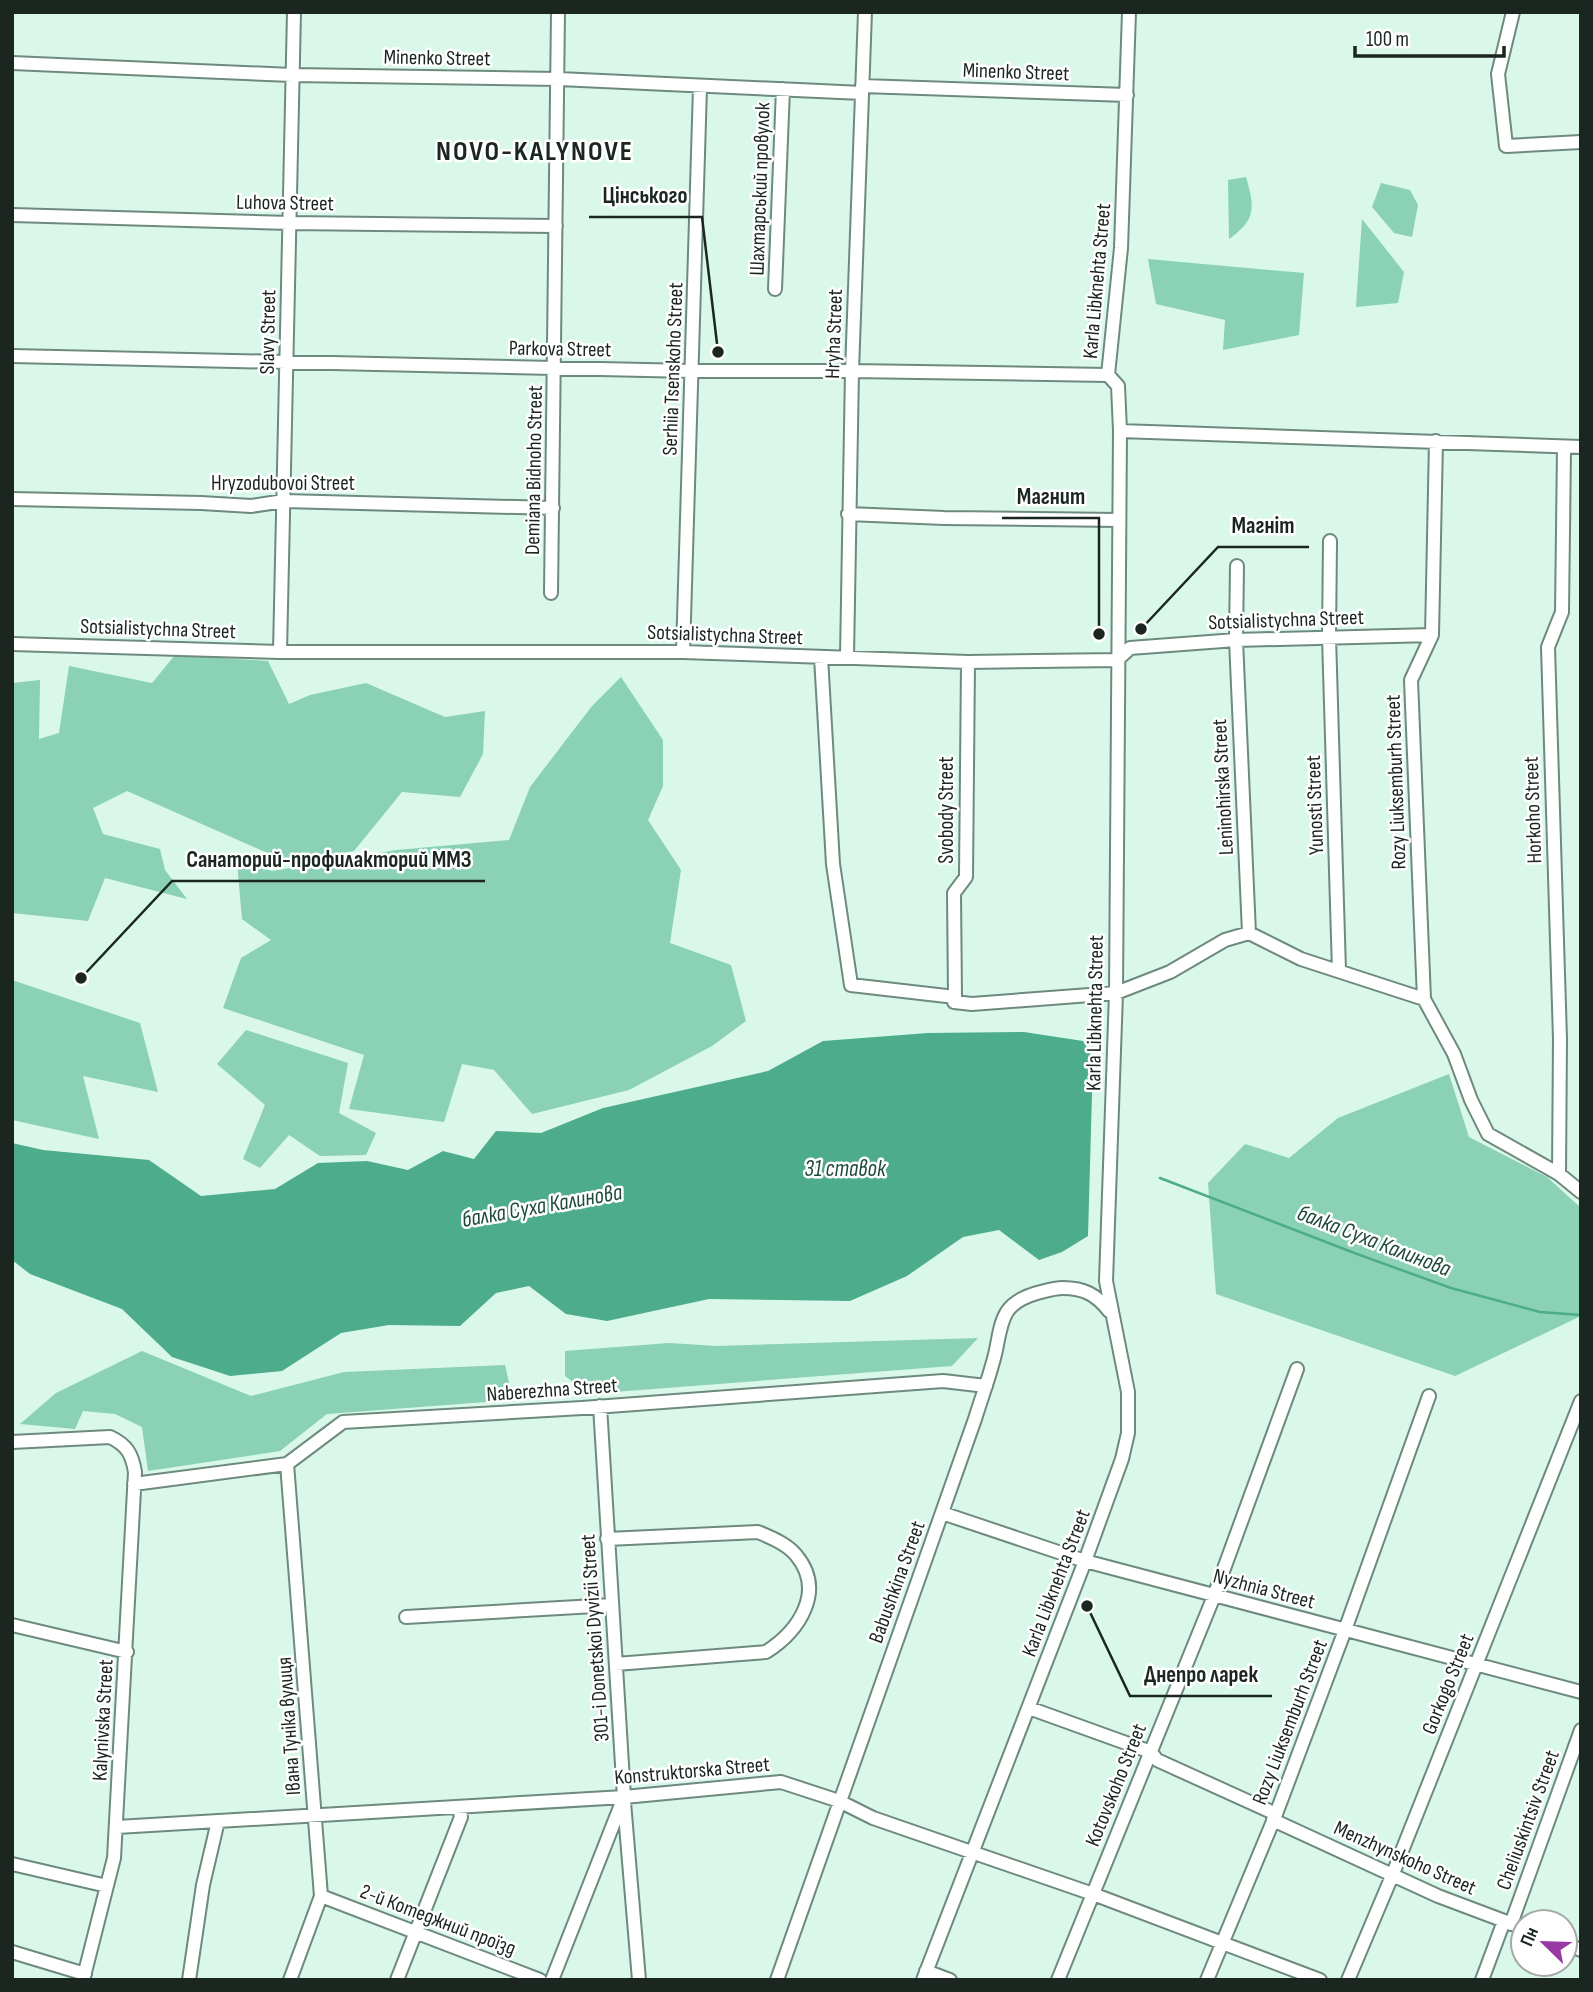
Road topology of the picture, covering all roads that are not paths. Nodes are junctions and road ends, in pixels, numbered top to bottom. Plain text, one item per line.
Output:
1 (294, 12) edge
2 (558, 12) edge
3 (865, 12) edge
4 (1129, 12) edge
5 (1513, 12) edge
6 (12, 63) edge
7 (292, 75) junction
8 (559, 79) junction
9 (700, 87) junction
10 (783, 89) junction
11 (862, 90) junction
12 (1127, 96) junction
13 (1581, 142) edge
14 (12, 215) edge
15 (290, 223) junction
16 (556, 226) junction
17 (775, 289) dead end
18 (12, 356) edge
19 (286, 363) junction
20 (555, 368) junction
21 (692, 371) junction
22 (852, 371) junction
23 (1108, 375) junction
24 (1120, 431) junction
25 (1436, 441) junction
26 (1581, 447) edge
27 (1564, 448) junction
28 (12, 499) edge
29 (284, 501) junction
30 (553, 508) junction
31 (848, 514) junction
32 (1119, 520) junction
33 (1330, 541) dead end
34 (1237, 566) dead end
35 (551, 593) dead end
36 (1432, 635) junction
37 (1329, 637) junction
38 (1236, 640) junction
39 (12, 643) edge
40 (280, 652) junction
41 (682, 652) junction
42 (821, 657) junction
43 (847, 657) junction
44 (1117, 660) junction
45 (968, 662) junction
46 (1250, 933) junction
47 (1339, 971) junction
48 (1116, 993) junction
49 (955, 997) junction
50 (1424, 999) junction
51 (1559, 1174) junction
52 (1581, 1192) edge
53 (1112, 1314) junction
54 (1297, 1369) dead end
55 (986, 1386) junction
56 (1429, 1395) dead end
57 (1581, 1401) edge
58 (600, 1406) junction
59 (12, 1442) edge
60 (287, 1464) junction
61 (134, 1484) junction
62 (942, 1513) junction
63 (607, 1539) junction
64 (1085, 1561) junction
65 (1214, 1596) junction
66 (612, 1605) junction
67 (406, 1617) dead end
68 (12, 1625) edge
69 (1345, 1630) junction
70 (127, 1652) junction
71 (1477, 1663) junction
72 (616, 1664) junction
73 (1581, 1692) edge
74 (1028, 1708) junction
75 (1581, 1730) edge
76 (1151, 1752) junction
77 (624, 1797) junction
78 (839, 1801) junction
79 (459, 1807) junction
80 (315, 1815) junction
81 (1275, 1817) junction
82 (218, 1821) junction
83 (117, 1827) junction
84 (972, 1853) junction
85 (12, 1864) edge
86 (1392, 1876) junction
87 (107, 1886) junction
88 (1093, 1894) junction
89 (321, 1896) junction
90 (1519, 1908) edge
91 (1509, 1922) edge
92 (416, 1931) junction
93 (1509, 1931) edge
94 (1222, 1942) junction
95 (12, 1952) edge
96 (924, 1975) edge
97 (84, 1977) edge
98 (189, 1980) edge
99 (290, 1980) edge
100 (397, 1980) edge
101 (540, 1980) edge
102 (552, 1980) edge
103 (639, 1980) edge
104 (777, 1980) edge
105 (950, 1980) edge
106 (1058, 1980) edge
107 (1207, 1980) edge
108 (1320, 1980) edge
109 (1348, 1980) edge
110 (1482, 1980) edge

1 - 7 street, Slavy Street
2 - 8 street, Demiana Bidnoho Street
3 - 11 street, Hryha Street
4 - 12 street, Karla Libknehta Street
5 - 13 street
6 - 7 street, Minenko Street
7 - 8 street, Minenko Street
7 - 15 street, Slavy Street
8 - 9 street, Minenko Street
8 - 16 street, Demiana Bidnoho Street
9 - 10 street, Minenko Street
9 - 21 street, Serhiia Tsenskoho Street
10 - 11 street, Minenko Street
10 - 17 street, Шахтарський провулок
11 - 12 street, Minenko Street
11 - 22 street, Hryha Street
12 - 23 street, Karla Libknehta Street
14 - 15 street, Luhova Street
15 - 16 street, Luhova Street
15 - 19 street, Slavy Street
16 - 20 street, Demiana Bidnoho Street
18 - 19 street, Parkova Street
19 - 20 street, Parkova Street
19 - 29 street, Slavy Street
20 - 21 street, Parkova Street
20 - 30 street, Demiana Bidnoho Street
21 - 22 street, Parkova Street
21 - 41 street, Serhiia Tsenskoho Street
22 - 23 street, Parkova Street
22 - 31 street, Hryha Street
23 - 24 street, Karla Libknehta Street
24 - 25 street
24 - 32 street, Karla Libknehta Street
25 - 27 street
25 - 36 street, Rozy Liuksemburh Street
26 - 27 street
27 - 51 street, Horkoho Street
28 - 29 street, Hryzodubovoi Street
29 - 30 street, Hryzodubovoi Street
29 - 40 street, Slavy Street
30 - 35 street, Demiana Bidnoho Street
31 - 32 street
31 - 43 street, Hryha Street
32 - 44 street, Karla Libknehta Street
33 - 37 street, Yunosti Street
34 - 38 street, Leninohirska Street
36 - 37 street, Sotsialistychna Street
36 - 50 street, Rozy Liuksemburh Street
37 - 38 street, Sotsialistychna Street
37 - 47 street, Yunosti Street
38 - 44 street, Sotsialistychna Street
38 - 46 street, Leninohirska Street
39 - 40 street, Sotsialistychna Street
40 - 41 street, Sotsialistychna Street
41 - 42 street, Sotsialistychna Street
42 - 43 street, Sotsialistychna Street
42 - 49 street
43 - 45 street, Sotsialistychna Street
44 - 45 street, Sotsialistychna Street
44 - 48 street, Karla Libknehta Street
45 - 49 street, Svobody Street
46 - 47 street
46 - 48 street
47 - 50 street
48 - 49 street
48 - 53 street, Karla Libknehta Street
50 - 51 street
51 - 52 street
53 - 55 street, Babushkina Street
53 - 64 street, Karla Libknehta Street
54 - 65 street, Kotovskoho Street
55 - 58 street, Naberezhna Street
55 - 62 street, Babushkina Street
56 - 69 street, Rozy Liuksemburh Street
57 - 71 street, Gorkogo Street
58 - 60 street, Naberezhna Street
58 - 63 street, 301-i Donetskoi Dyvizii Street
59 - 61 street, Kalynivska Street
60 - 61 street, Naberezhna Street
60 - 80 street, Івана Туніка вулиця
61 - 70 street, Kalynivska Street
62 - 64 street, Nyzhnia Street
62 - 78 street, Babushkina Street
63 - 66 street, 301-i Donetskoi Dyvizii Street
63 - 72 street
64 - 65 street, Nyzhnia Street
64 - 74 street, Karla Libknehta Street
65 - 69 street, Nyzhnia Street
65 - 76 street, Kotovskoho Street
66 - 67 street
66 - 72 street, 301-i Donetskoi Dyvizii Street
68 - 70 street
69 - 71 street, Nyzhnia Street
69 - 81 street, Rozy Liuksemburh Street
70 - 83 street, Kalynivska Street
71 - 73 street, Nyzhnia Street
71 - 86 street, Gorkogo Street
72 - 77 street, 301-i Donetskoi Dyvizii Street
74 - 76 street, Menzhynskoho Street
74 - 84 street, Karla Libknehta Street
75 - 90 street, Cheliuskintsiv Street
76 - 81 street, Menzhynskoho Street
76 - 88 street, Kotovskoho Street
77 - 78 street, Konstruktorska Street
77 - 79 street, Konstruktorska Street
77 - 102 street, 301-i Donetskoi Dyvizii Street
77 - 103 street
78 - 84 street, Konstruktorska Street
78 - 104 street, Babushkina Street
79 - 80 street, Konstruktorska Street
79 - 92 street
80 - 82 street, Konstruktorska Street
80 - 89 street, Івана Туніка вулиця
81 - 86 street, Menzhynskoho Street
81 - 94 street, Rozy Liuksemburh Street
82 - 83 street, Konstruktorska Street
82 - 98 street
83 - 87 street, Kalynivska Street
84 - 88 street, Konstruktorska Street
84 - 96 street, Karla Libknehta Street
85 - 87 street
86 - 91 street, Menzhynskoho Street
86 - 109 street, Gorkogo Street
87 - 97 street, Kalynivska Street
88 - 94 street, Konstruktorska Street
88 - 106 street, Kotovskoho Street
89 - 92 street, 2-й Котеджний проїзд
89 - 99 street, Івана Туніка вулиця
92 - 100 street
92 - 101 street, 2-й Котеджний проїзд
93 - 110 street, Cheliuskintsiv Street
94 - 107 street, Rozy Liuksemburh Street
94 - 108 street, Konstruktorska Street
95 - 97 street
96 - 105 street

